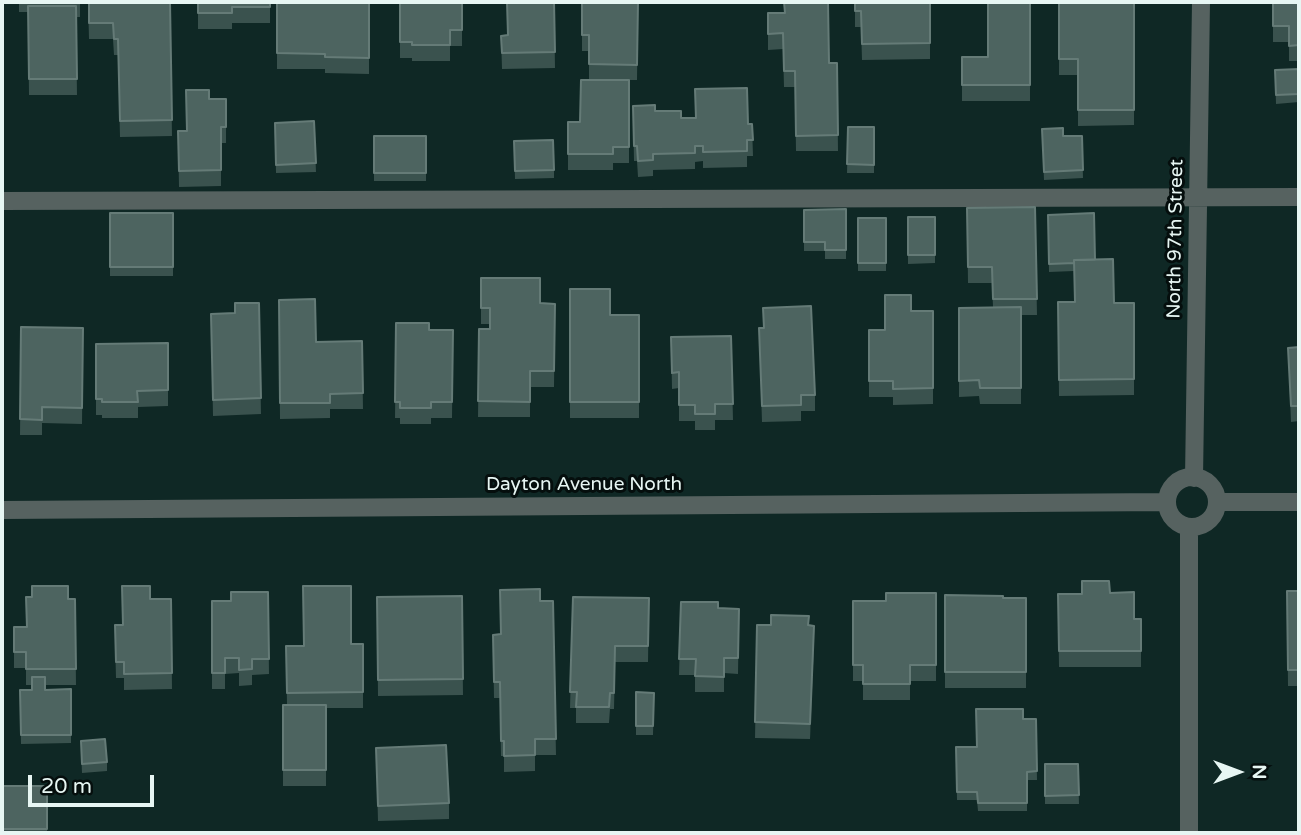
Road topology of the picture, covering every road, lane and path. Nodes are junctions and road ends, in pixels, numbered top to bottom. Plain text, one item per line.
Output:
1 (1201, 2) edge
2 (1198, 197) junction
3 (1299, 197) edge
4 (2, 201) edge
5 (1194, 478) junction
6 (1167, 502) junction
7 (1217, 502) junction
8 (1299, 502) edge
9 (2, 510) edge
10 (1189, 527) junction
11 (1189, 833) edge

1 - 2 street, North 97th Street
2 - 3 street
2 - 4 street
2 - 5 street, North 97th Street
5 - 6 street
5 - 7 street
6 - 9 street, Dayton Avenue North
6 - 10 street
7 - 8 street
7 - 10 street
10 - 11 street

